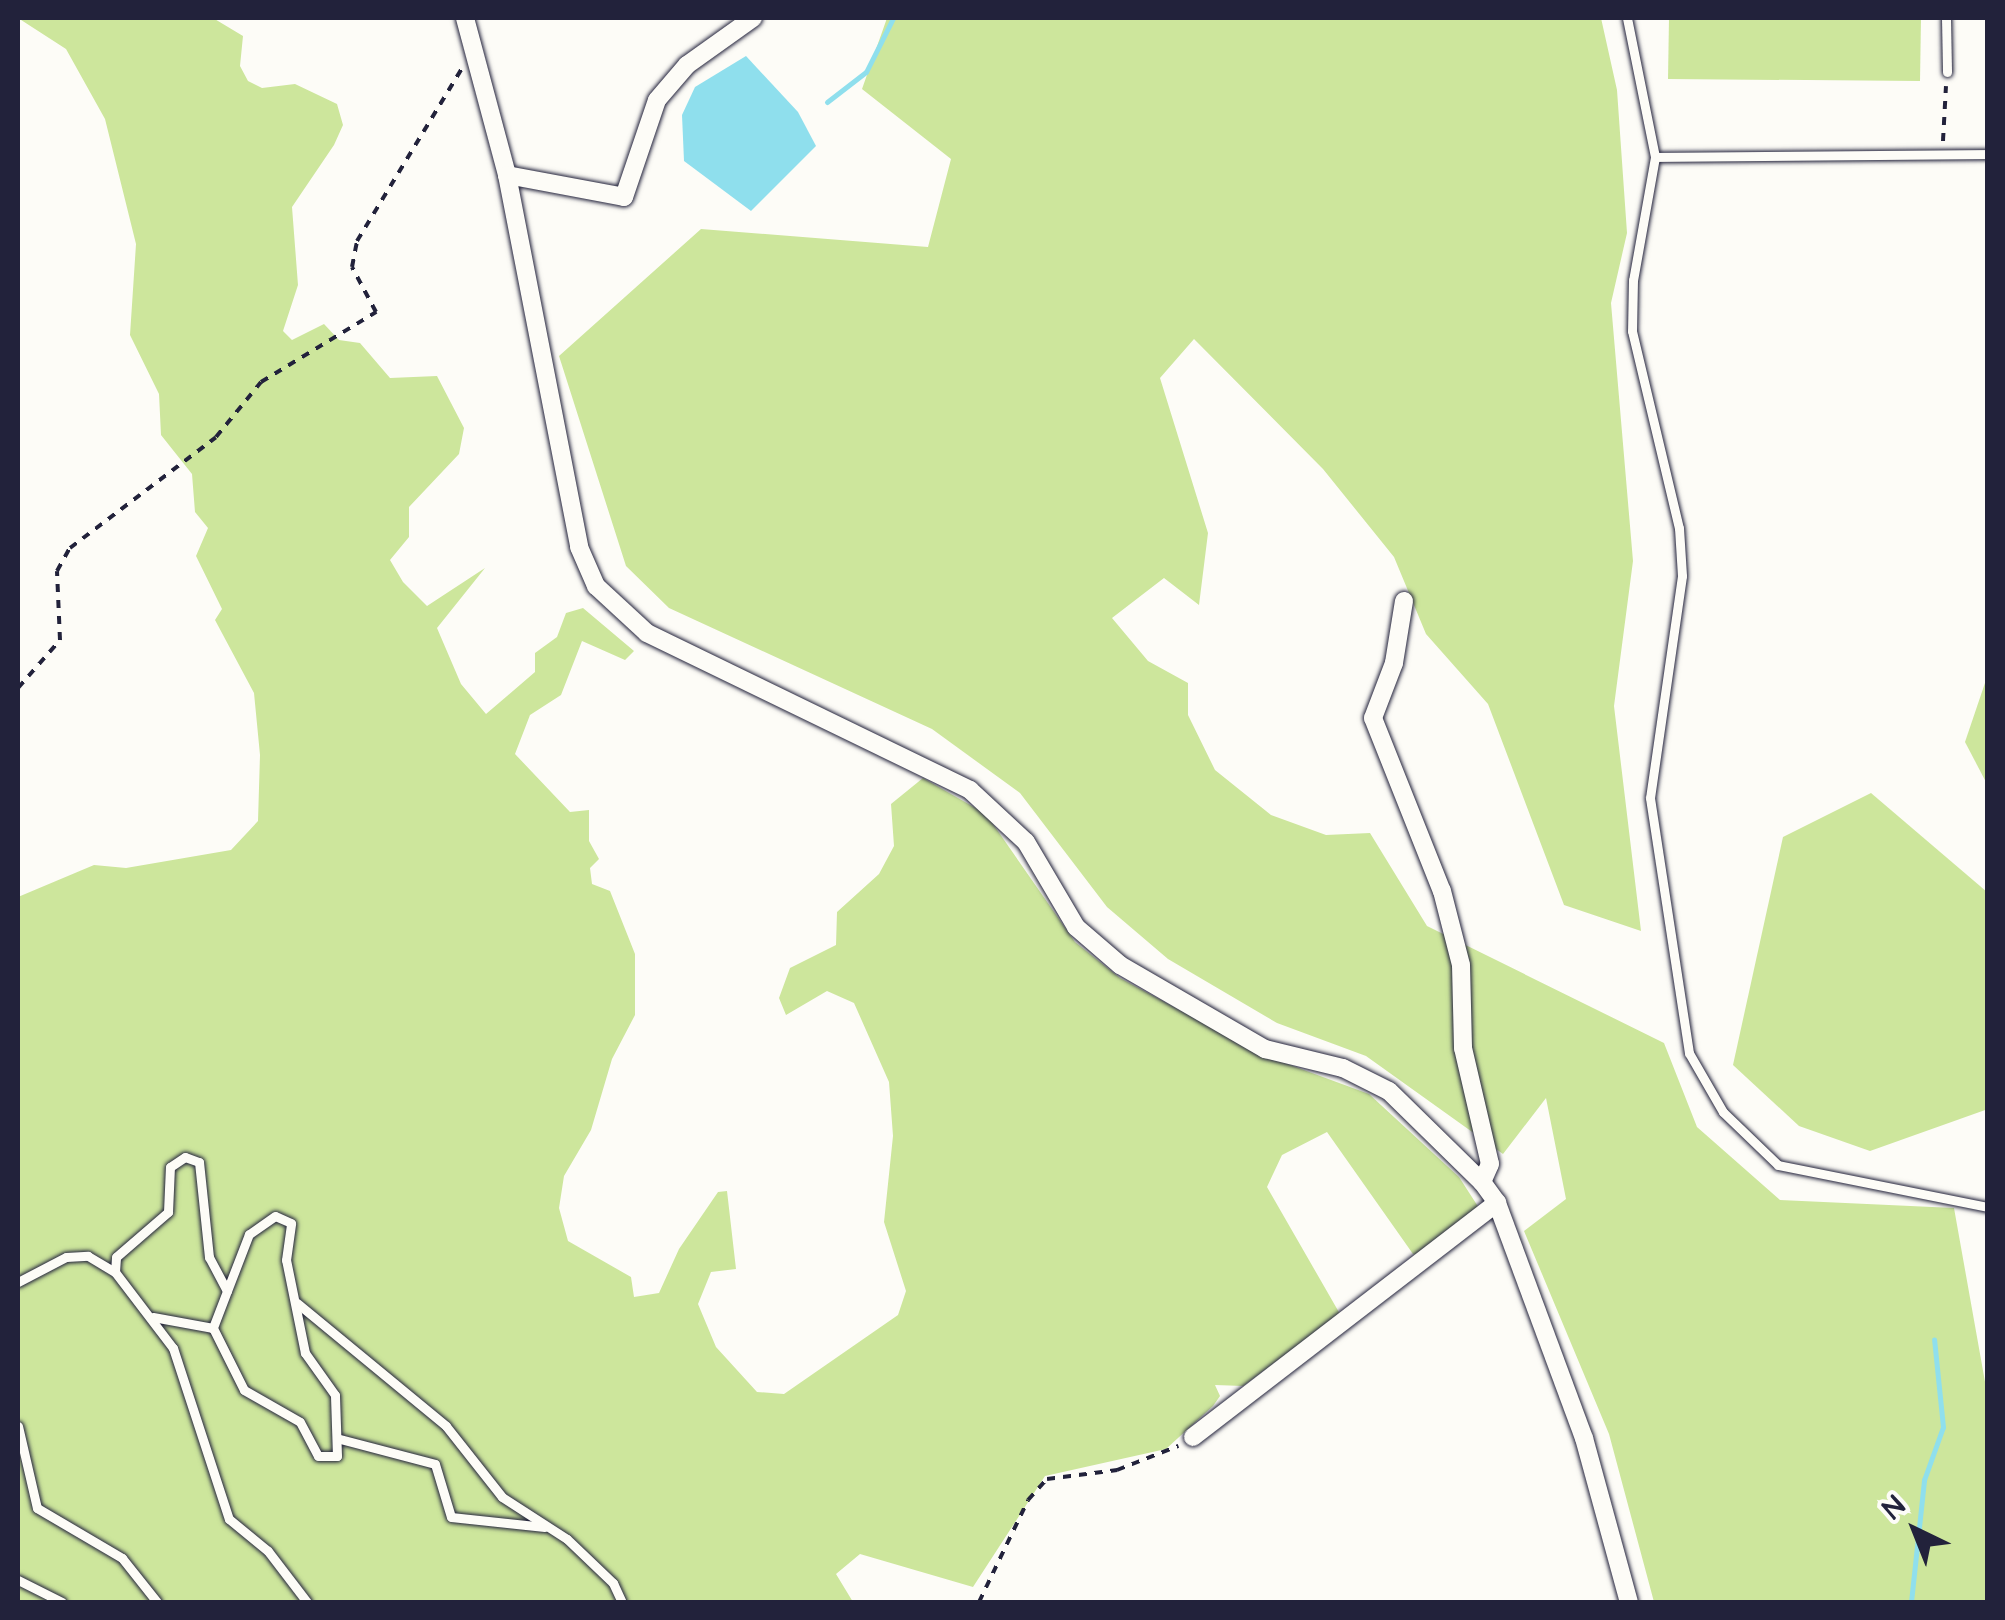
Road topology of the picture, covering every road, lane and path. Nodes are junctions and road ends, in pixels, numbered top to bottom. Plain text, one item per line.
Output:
1 (465, 18) edge
2 (752, 18) edge
3 (1626, 18) edge
4 (1946, 18) edge
5 (477, 63) junction
6 (1946, 72) joint
7 (1988, 154) edge
8 (1942, 156) junction
9 (1655, 157) junction
10 (507, 175) junction
11 (1404, 601) dead end
12 (18, 688) edge
13 (1482, 1182) junction
14 (1497, 1204) junction
15 (1988, 1207) edge
16 (115, 1272) junction
17 (18, 1282) edge
18 (226, 1291) junction
19 (296, 1303) junction
20 (153, 1316) junction
21 (213, 1328) junction
22 (18, 1426) edge
23 (1193, 1436) joint
24 (340, 1440) junction
25 (552, 1528) junction
26 (18, 1580) edge
27 (62, 1602) edge
28 (157, 1602) edge
29 (307, 1602) edge
30 (622, 1602) edge
31 (978, 1602) edge
32 (1629, 1602) edge

1 - 5 street
2 - 10 street
3 - 9 lane
4 - 6 lane
5 - 10 street
5 - 12 path
6 - 8 path
7 - 8 lane
8 - 9 lane
9 - 15 lane
10 - 13 street
11 - 13 street
13 - 14 street
14 - 23 street
14 - 32 street
16 - 17 lane
16 - 18 lane
16 - 20 lane
18 - 19 lane
18 - 21 lane
19 - 24 lane
19 - 25 lane
20 - 21 lane
20 - 29 lane
21 - 24 lane
22 - 28 lane
23 - 31 path
24 - 25 lane
25 - 30 lane
26 - 27 lane

